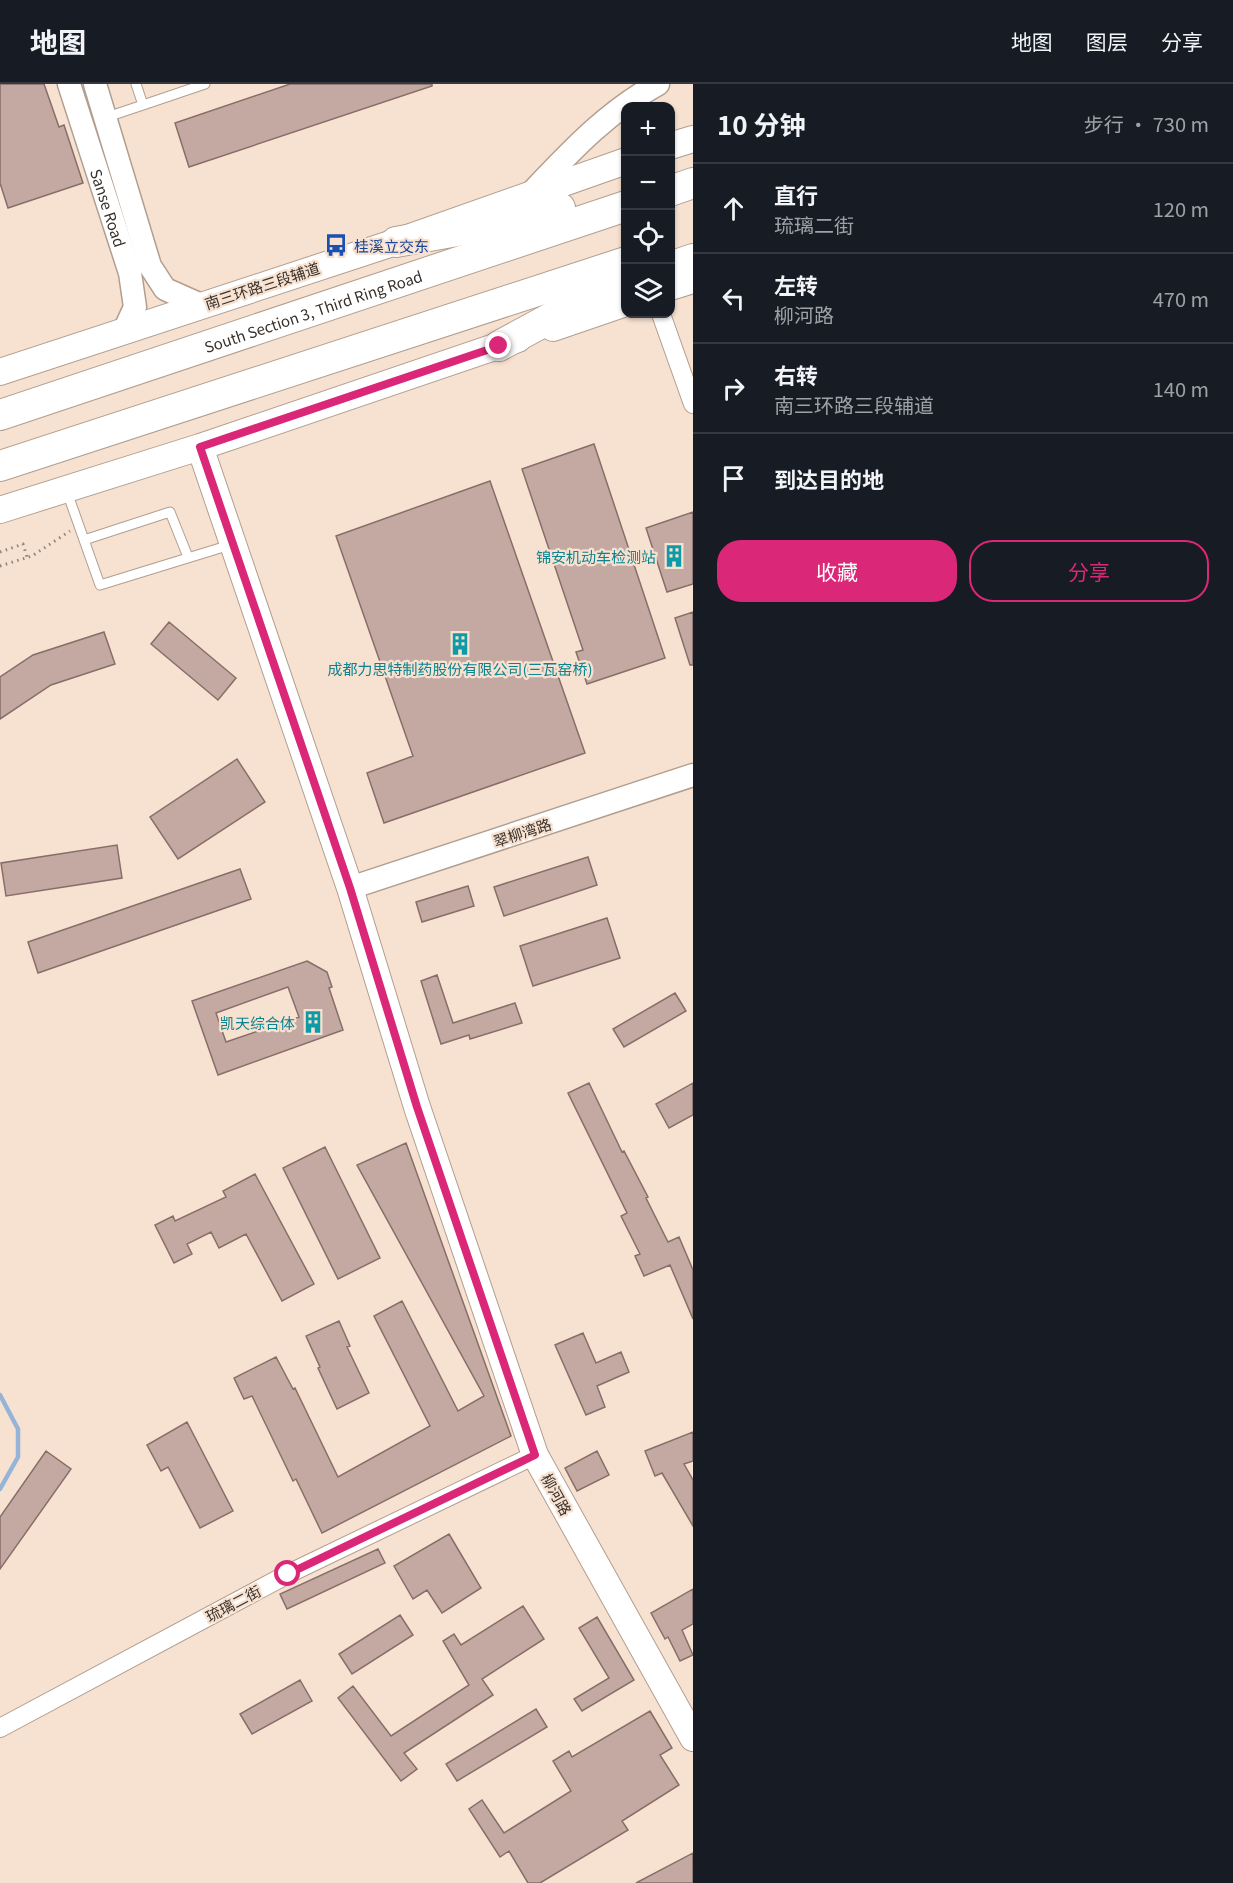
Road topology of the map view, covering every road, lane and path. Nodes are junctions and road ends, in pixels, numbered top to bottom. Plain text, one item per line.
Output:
1 (69, 84) edge
2 (95, 84) edge
3 (136, 84) edge
4 (205, 84) edge
5 (658, 84) edge
6 (143, 105) junction
7 (106, 118) junction
8 (693, 139) edge
9 (675, 144) edge
10 (621, 163) edge
11 (693, 165) edge
12 (675, 170) edge
13 (693, 183) edge
14 (621, 189) edge
15 (675, 189) edge
16 (532, 192) junction
17 (621, 208) edge
18 (693, 240) edge
19 (396, 242) junction
20 (675, 245) edge
21 (693, 259) edge
22 (621, 264) edge
23 (675, 265) edge
24 (693, 279) edge
25 (621, 284) edge
26 (675, 285) edge
27 (201, 305) junction
28 (621, 305) edge
29 (663, 318) edge
30 (124, 331) junction
31 (499, 346) junction
32 (0, 372) edge
33 (693, 404) edge
34 (0, 415) edge
35 (200, 447) junction
36 (0, 466) edge
37 (66, 490) junction
38 (0, 510) edge
39 (79, 526) junction
40 (84, 540) junction
41 (232, 545) junction
42 (0, 552) edge
43 (27, 557) junction
44 (188, 557) junction
45 (0, 566) edge
46 (693, 775) edge
47 (350, 888) junction
48 (535, 1455) junction
49 (0, 1728) edge
50 (693, 1738) edge

1 - 30 street, Sanse Road
2 - 7 street, Sanse Road
3 - 6 lane
4 - 6 lane
5 - 16 street
6 - 7 lane
7 - 27 street, Sanse Road
8 - 9 main road
10 - 16 main road, 南三环路三段辅道
11 - 12 highway
13 - 15 highway
14 - 19 highway
16 - 19 main road, 南三环路三段辅道
17 - 34 highway, South Section 3, Third Ring Road
18 - 20 highway
19 - 27 main road, 南三环路三段辅道
21 - 23 highway
22 - 36 highway
24 - 26 main road
25 - 31 highway
27 - 30 main road, 南三环路三段辅道
28 - 31 main road
29 - 33 street
30 - 32 main road, 南三环路三段辅道
31 - 35 main road
35 - 37 main road
35 - 41 main road, 柳河路
37 - 38 main road
37 - 39 lane
39 - 40 lane
39 - 43 path
40 - 44 lane
40 - 44 lane
41 - 44 lane
41 - 47 main road, 柳河路
42 - 43 path
43 - 45 path
46 - 47 street, 翠柳湾路
47 - 48 main road, 柳河路
48 - 49 street, 琉璃二街
48 - 50 main road, 柳河路

